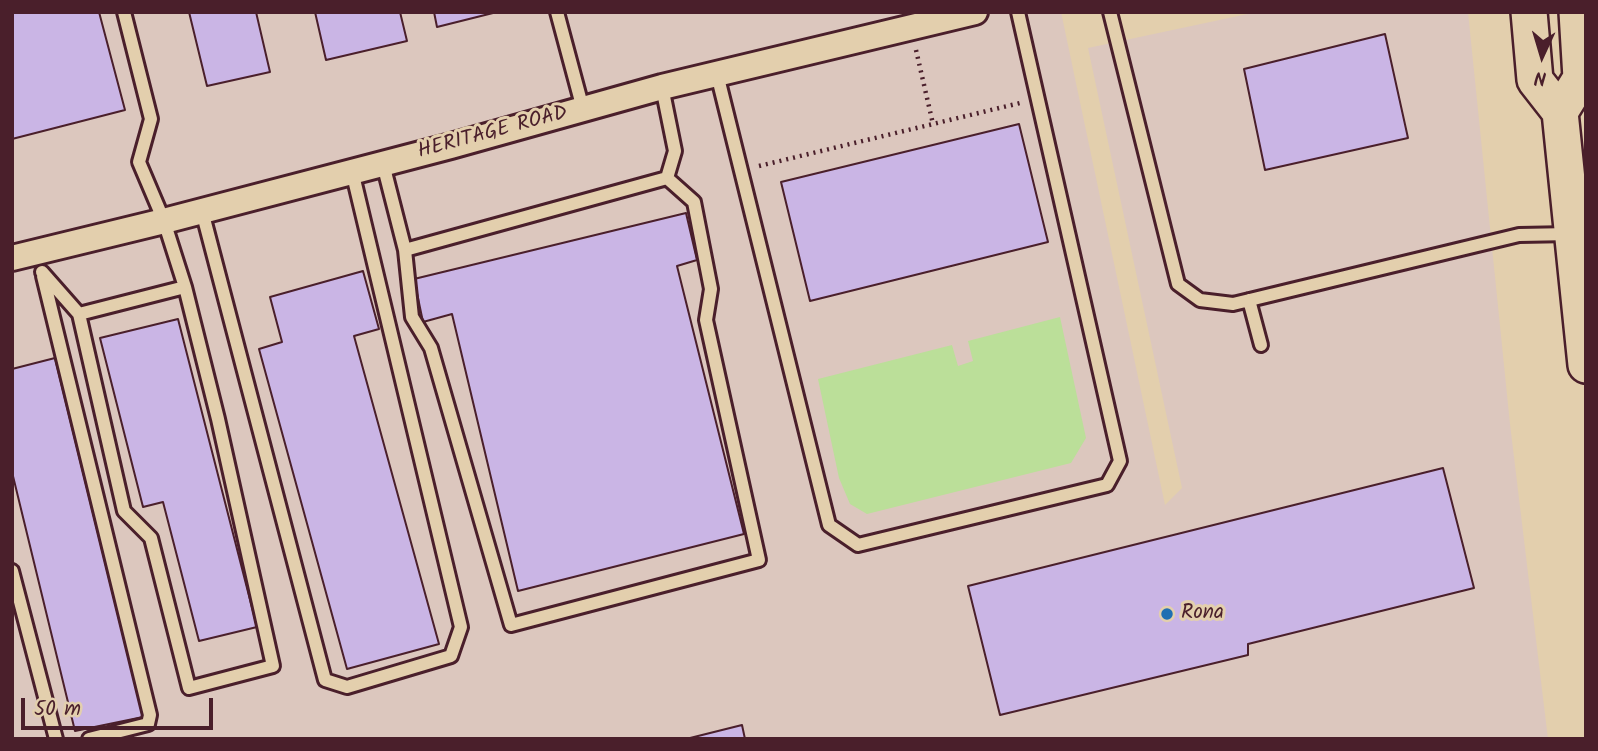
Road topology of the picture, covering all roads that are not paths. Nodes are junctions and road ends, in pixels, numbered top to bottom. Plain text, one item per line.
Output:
1 (124, 12) edge
2 (557, 12) edge
3 (975, 12) edge
4 (1018, 12) edge
5 (1110, 12) edge
6 (1529, 12) edge
7 (1577, 12) edge
8 (718, 74) junction
9 (662, 87) junction
10 (583, 109) junction
11 (1560, 112) junction
12 (383, 164) junction
13 (352, 171) junction
14 (667, 178) junction
15 (202, 211) junction
16 (164, 221) junction
17 (1572, 234) junction
18 (405, 250) junction
19 (12, 258) edge
20 (40, 262) junction
21 (185, 287) junction
22 (1249, 300) junction
23 (79, 314) junction
24 (1261, 345) dead end
25 (1586, 365) edge
26 (12, 571) edge
27 (56, 739) edge
28 (89, 739) edge

1 - 16 lane
2 - 10 lane
3 - 8 street, HERITAGE ROAD
4 - 8 lane
5 - 22 lane
6 - 11 main road
7 - 11 main road
8 - 9 street, HERITAGE ROAD
9 - 10 street, HERITAGE ROAD
9 - 14 lane
10 - 12 street, HERITAGE ROAD
11 - 17 main road
12 - 13 street, HERITAGE ROAD
12 - 18 lane
13 - 15 street, HERITAGE ROAD
13 - 15 lane
14 - 18 lane
14 - 18 lane
15 - 16 street, HERITAGE ROAD
16 - 20 street, HERITAGE ROAD
16 - 21 lane
17 - 22 lane
17 - 25 main road
19 - 20 street, HERITAGE ROAD
20 - 23 lane
20 - 28 lane
21 - 23 lane
21 - 23 lane
22 - 24 lane
26 - 27 lane

